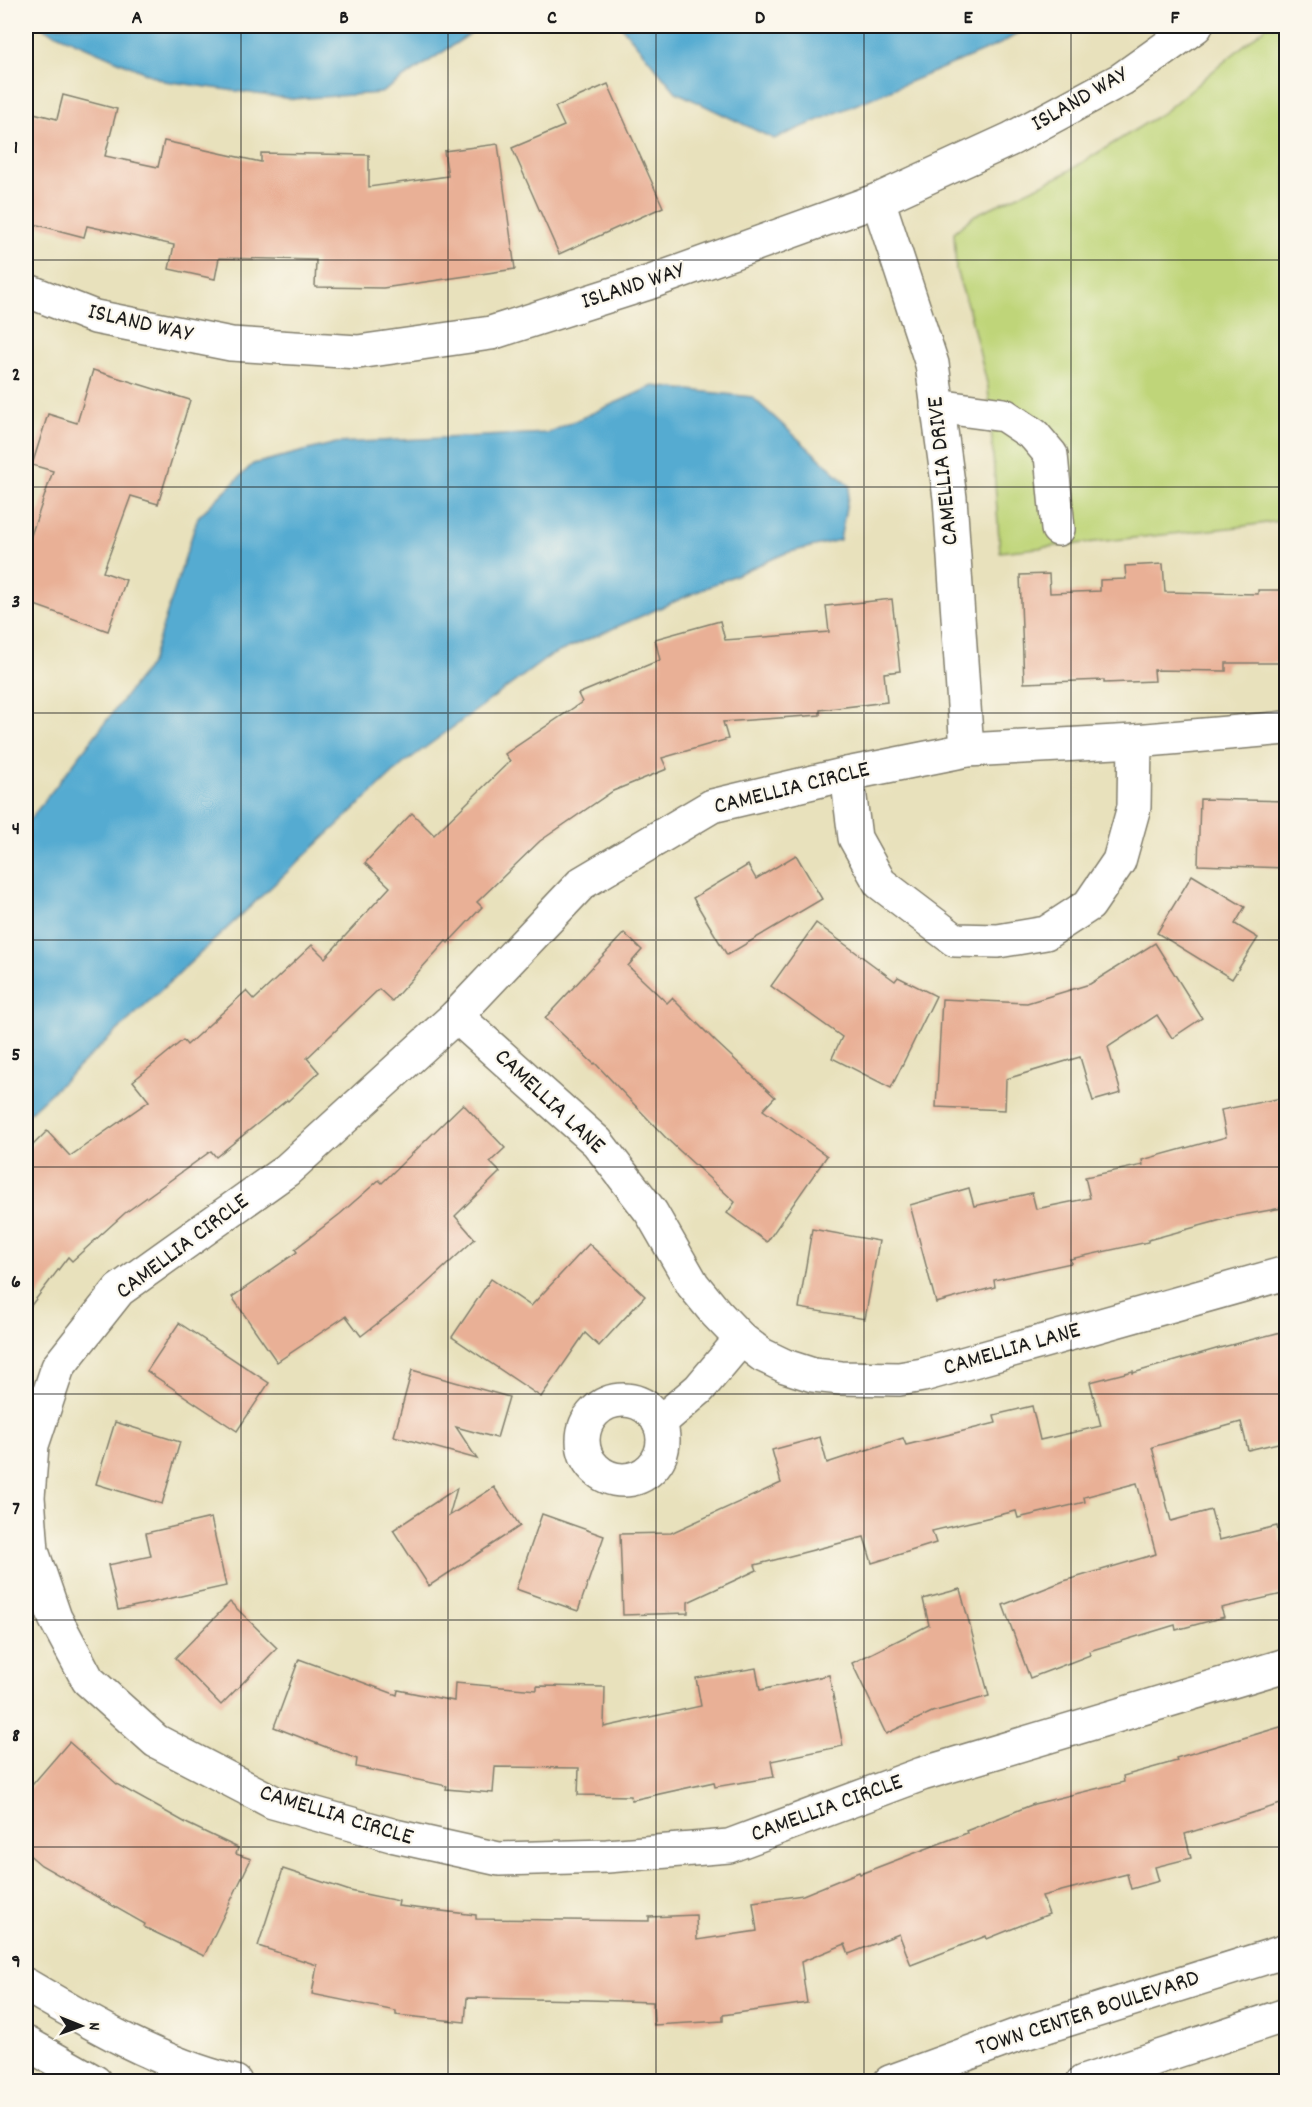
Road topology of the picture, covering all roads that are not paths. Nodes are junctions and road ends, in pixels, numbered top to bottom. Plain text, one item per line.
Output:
1 (1196, 26) edge
2 (878, 200) junction
3 (26, 290) edge
4 (937, 406) junction
5 (1058, 529) dead end
6 (1287, 728) edge
7 (1135, 741) junction
8 (967, 750) junction
9 (847, 774) junction
10 (456, 1016) junction
11 (1287, 1273) edge
12 (741, 1339) junction
13 (659, 1423) dead end
14 (28, 1457) edge
15 (28, 1544) edge
16 (1287, 1665) edge
17 (1287, 1951) edge
18 (26, 1985) edge
19 (1287, 2015) edge
20 (26, 2043) edge
21 (95, 2082) edge
22 (235, 2082) edge
23 (890, 2082) edge
24 (1083, 2082) edge

1 - 2 street, ISLAND WAY
2 - 3 street, ISLAND WAY
2 - 4 street, CAMELLIA DRIVE
4 - 5 street
4 - 8 street, CAMELLIA DRIVE
6 - 7 street, CAMELLIA CIRCLE
7 - 8 street, CAMELLIA CIRCLE
7 - 9 street
8 - 9 street, CAMELLIA CIRCLE
9 - 10 street, CAMELLIA CIRCLE
10 - 12 street, CAMELLIA LANE
10 - 14 street, CAMELLIA CIRCLE
11 - 12 street, CAMELLIA LANE
12 - 13 street
14 - 15 street, CAMELLIA CIRCLE
15 - 16 street, CAMELLIA CIRCLE
17 - 23 street, TOWN CENTER BOULEVARD
18 - 22 street
19 - 24 street
20 - 21 street

